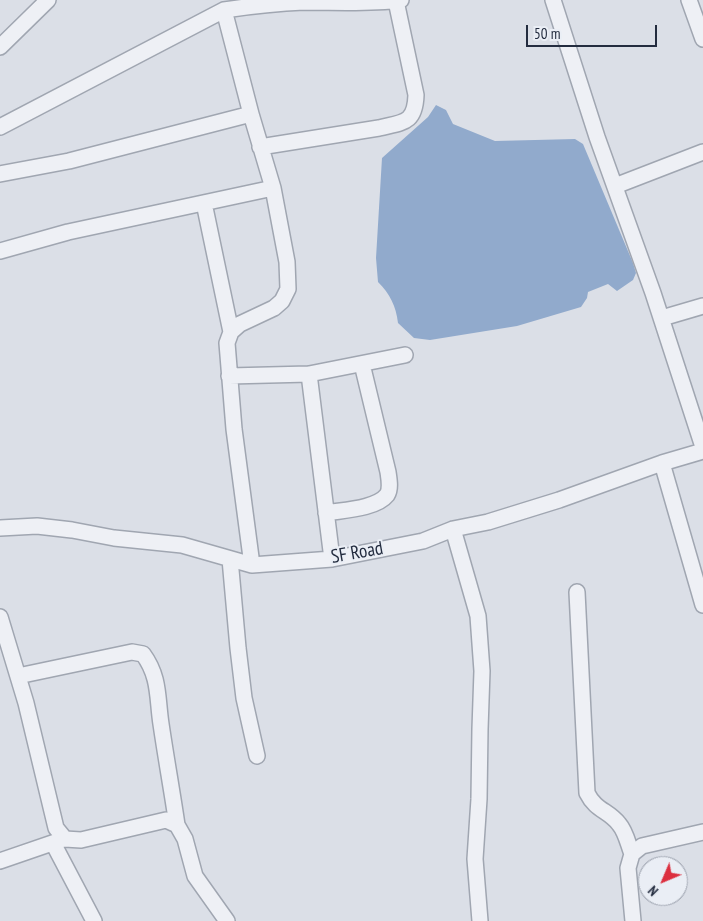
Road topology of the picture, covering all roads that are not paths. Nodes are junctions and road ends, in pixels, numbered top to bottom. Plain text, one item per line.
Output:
1 (48, 0) edge
2 (400, 0) edge
3 (553, 0) edge
4 (689, 0) edge
5 (396, 1) edge
6 (224, 10) junction
7 (703, 39) edge
8 (0, 47) edge
9 (251, 114) junction
10 (0, 127) edge
11 (260, 147) junction
12 (703, 152) edge
13 (0, 174) edge
14 (615, 186) junction
15 (272, 188) junction
16 (204, 203) junction
17 (0, 251) edge
18 (703, 306) edge
19 (662, 318) junction
20 (231, 332) junction
21 (405, 356) dead end
22 (362, 364) junction
23 (309, 374) junction
24 (229, 376) junction
25 (703, 447) edge
26 (703, 451) edge
27 (662, 463) junction
28 (326, 513) junction
29 (0, 528) edge
30 (453, 530) junction
31 (332, 558) junction
32 (230, 559) junction
33 (252, 565) junction
34 (577, 592) dead end
35 (703, 606) edge
36 (0, 617) edge
37 (18, 676) junction
38 (257, 756) dead end
39 (177, 825) junction
40 (703, 832) edge
41 (59, 841) junction
42 (632, 854) junction
43 (0, 861) edge
44 (476, 919) edge
45 (94, 921) edge
46 (228, 921) edge
47 (634, 921) edge

1 - 8 street
2 - 5 street
3 - 14 street
4 - 7 street
5 - 6 street
5 - 11 street
6 - 9 street
6 - 10 street
9 - 11 street
9 - 13 street
11 - 15 street
12 - 14 street
14 - 19 street
15 - 16 street
15 - 20 street
16 - 17 street
16 - 20 street
18 - 19 street
19 - 25 street
20 - 24 street
21 - 22 street
22 - 23 street
22 - 28 street
23 - 24 street
23 - 28 street
24 - 33 street
26 - 27 street, SF Road
27 - 30 street, SF Road
27 - 35 street
28 - 31 street
29 - 32 street, SF Road
30 - 31 street, SF Road
30 - 44 street
31 - 33 street, SF Road
32 - 33 street, SF Road
32 - 38 street
34 - 42 street
36 - 37 street
37 - 39 street
37 - 41 street
39 - 41 street
39 - 46 street
40 - 42 street
41 - 43 street
41 - 45 street
42 - 47 street

